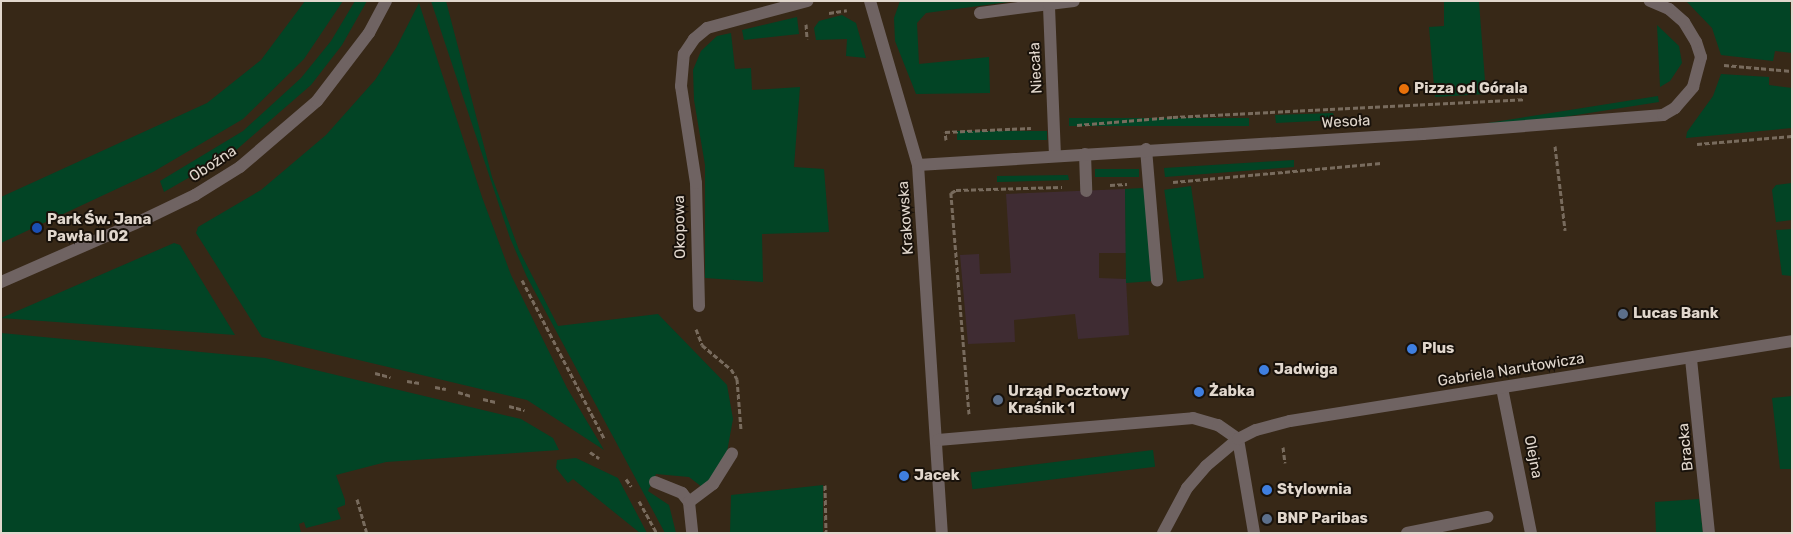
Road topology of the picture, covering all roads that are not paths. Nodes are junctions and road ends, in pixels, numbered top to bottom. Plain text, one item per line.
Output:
1 (386, 1) edge
2 (807, 1) edge
3 (870, 1) edge
4 (1074, 1) edge
5 (1650, 1) edge
6 (1049, 4) junction
7 (980, 13) dead end
8 (1146, 149) junction
9 (1085, 154) junction
10 (1055, 156) junction
11 (918, 165) junction
12 (1086, 188) road end
13 (1157, 281) dead end
14 (1, 282) edge
15 (698, 306) road end
16 (1792, 341) edge
17 (1691, 359) junction
18 (1502, 388) junction
19 (1238, 439) junction
20 (938, 440) junction
21 (732, 454) road end
22 (655, 482) dead end
23 (689, 502) junction
24 (1487, 517) dead end
25 (692, 533) edge
26 (942, 533) edge
27 (1162, 533) edge
28 (1254, 533) edge
29 (1407, 533) edge
30 (1531, 533) edge
31 (1709, 533) edge

1 - 14 street, Oboźna
2 - 15 street, Okopowa
3 - 11 street, Krakowska
4 - 6 street
5 - 8 street, Wesoła
6 - 7 street
6 - 10 street, Niecała
8 - 9 street, Wesoła
8 - 13 street
9 - 10 street, Wesoła
9 - 12 street
10 - 11 street, Wesoła
11 - 20 street, Krakowska
16 - 17 street, Gabriela Narutowicza
17 - 18 street, Gabriela Narutowicza
17 - 31 street, Bracka
18 - 19 street, Gabriela Narutowicza
18 - 30 street, Olejna
19 - 20 street
19 - 27 street, Gabriela Narutowicza
19 - 28 street
20 - 26 street, Krakowska
21 - 23 street
22 - 23 street
23 - 25 street
24 - 29 street

